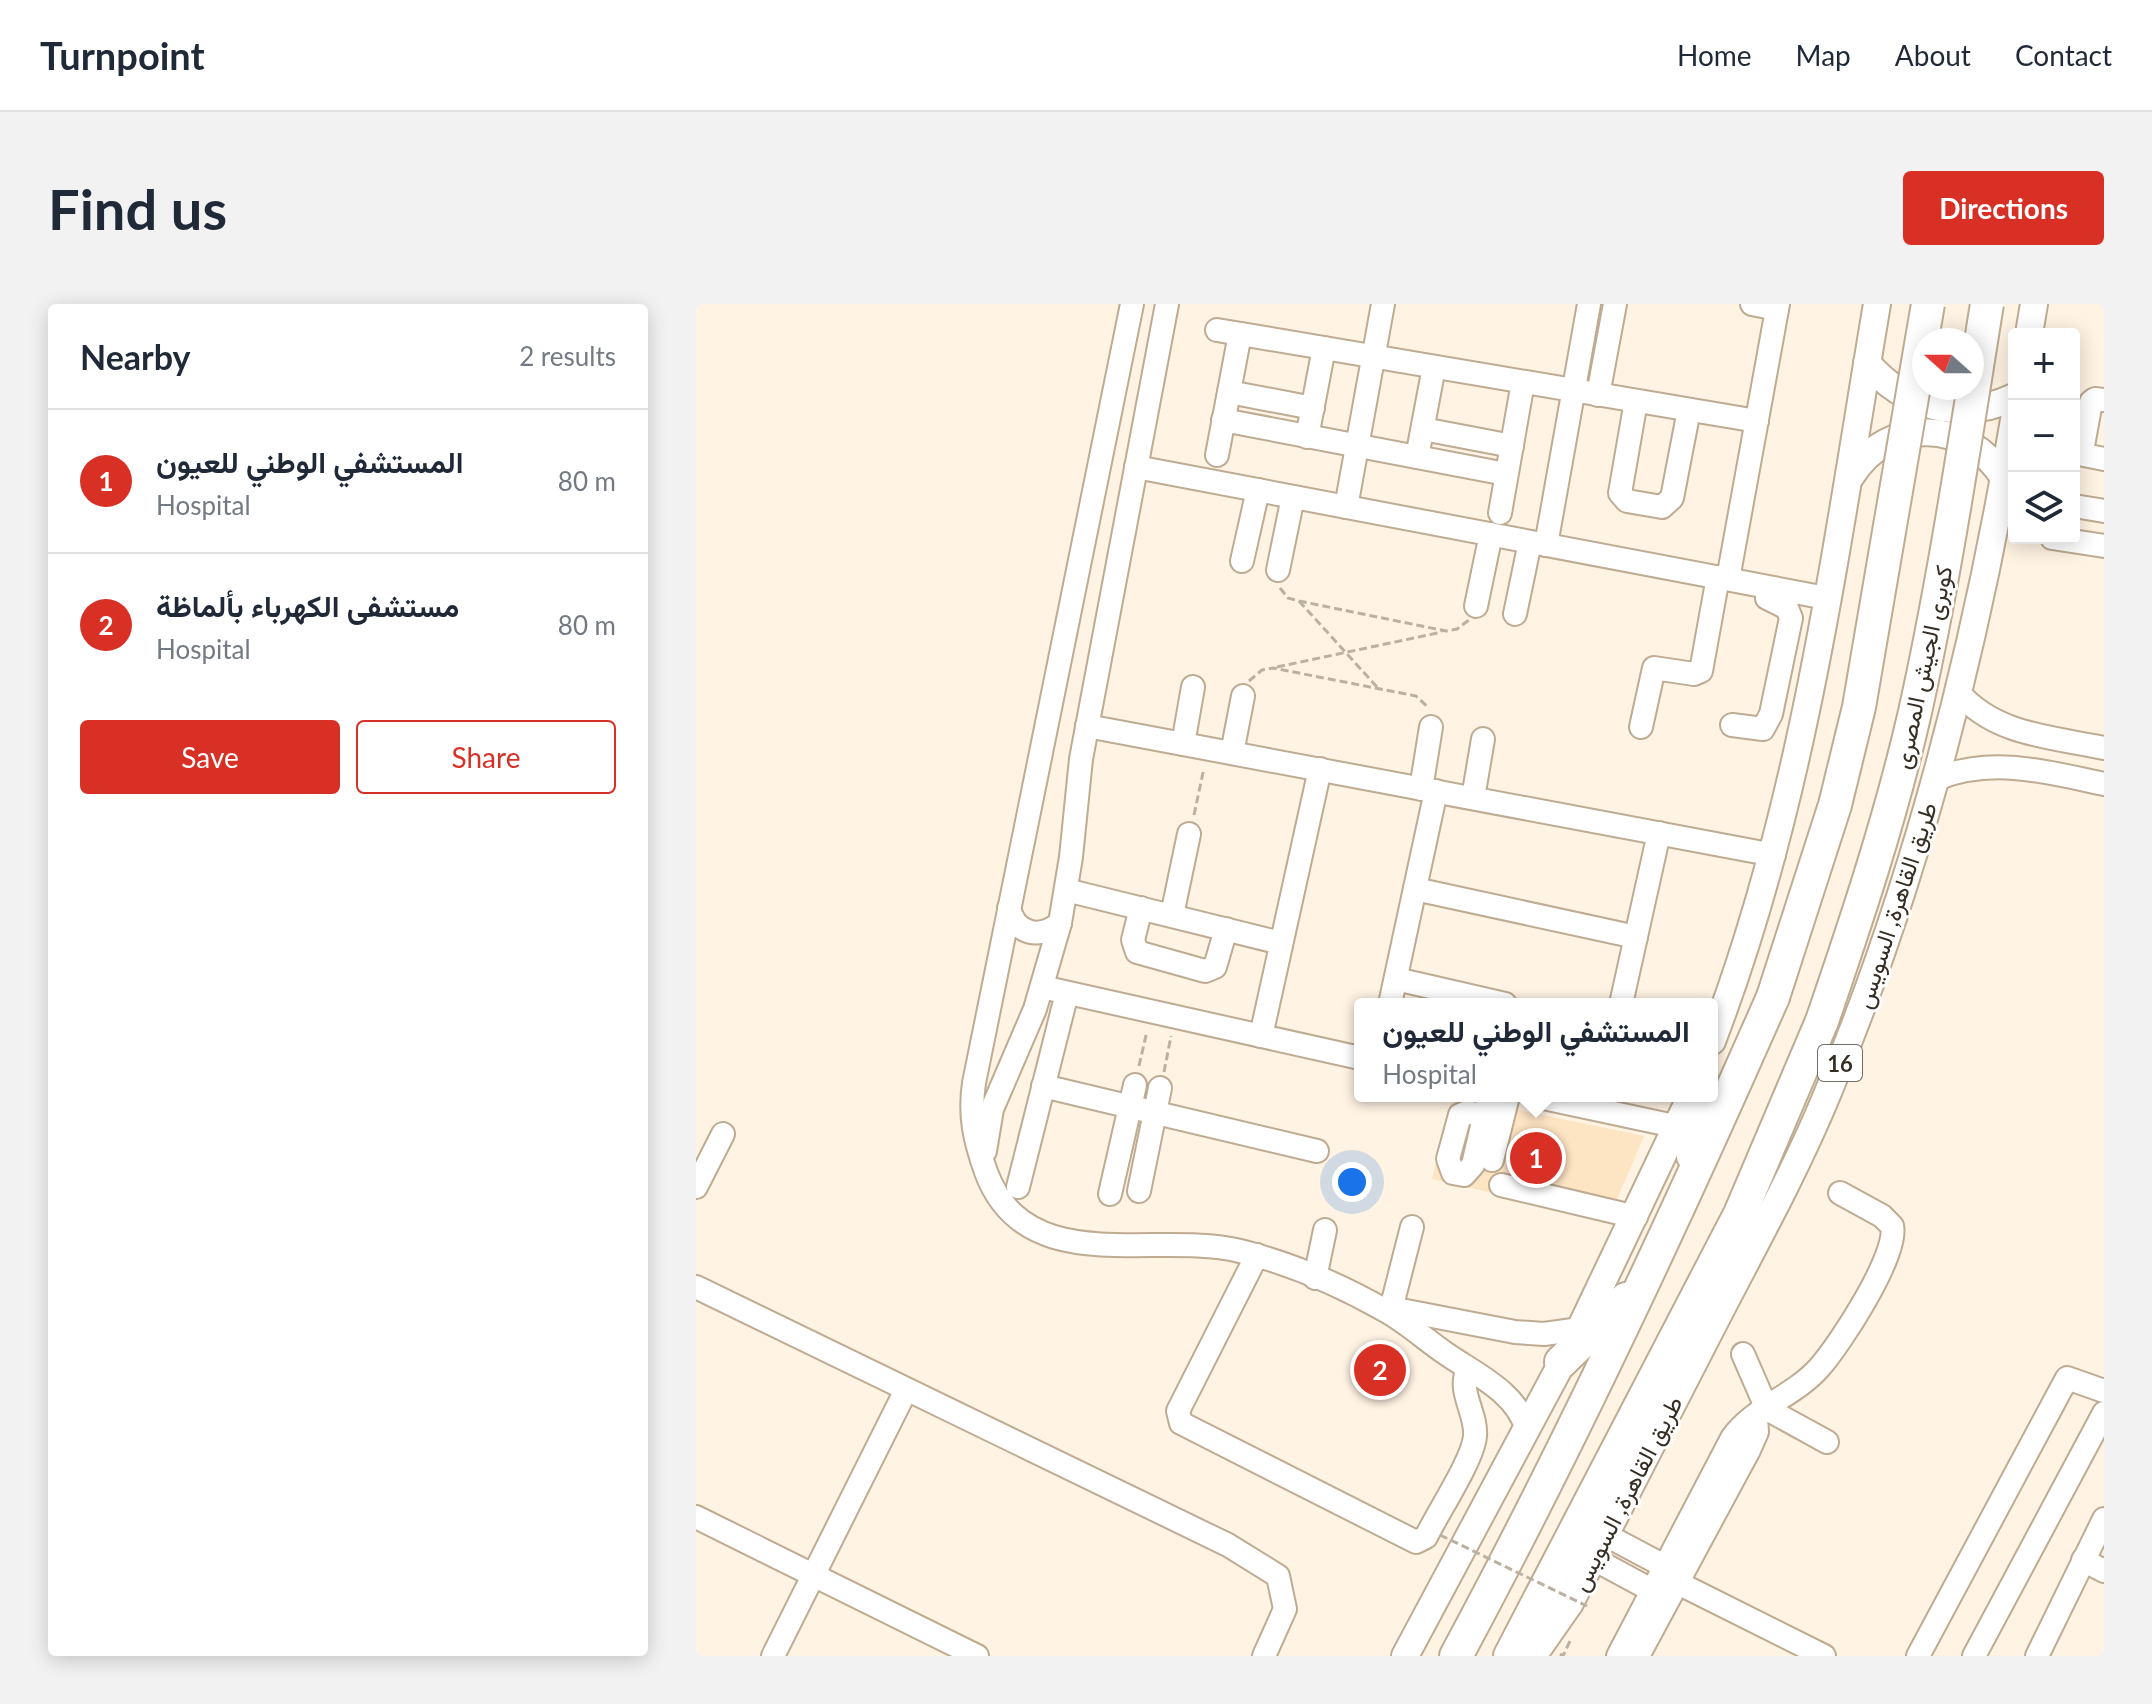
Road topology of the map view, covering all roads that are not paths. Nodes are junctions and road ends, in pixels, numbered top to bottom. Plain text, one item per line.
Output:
1 (1132, 304) edge
2 (1167, 304) edge
3 (1383, 304) edge
4 (1589, 304) edge
5 (1615, 304) edge
6 (1752, 304) edge
7 (1877, 304) edge
8 (1928, 304) edge
9 (1987, 304) edge
10 (2034, 304) edge
11 (1778, 306) edge
12 (2030, 328) edge
13 (1217, 330) dead end
14 (1240, 334) junction
15 (1324, 348) junction
16 (1373, 356) junction
17 (1867, 363) junction
18 (1434, 367) junction
19 (1523, 382) junction
20 (1572, 390) junction
21 (1229, 392) junction
22 (1598, 395) junction
23 (2008, 399) edge
24 (2104, 400) edge
25 (1636, 401) junction
26 (1313, 408) junction
27 (1689, 410) junction
28 (1223, 420) junction
29 (1757, 421) junction
30 (1423, 429) junction
31 (1307, 437) junction
32 (1356, 446) junction
33 (1512, 446) junction
34 (1217, 455) dead end
35 (2008, 455) edge
36 (1417, 457) junction
37 (2104, 459) edge
38 (1136, 467) junction
39 (1506, 474) junction
40 (1849, 478) junction
41 (2004, 478) junction
42 (1258, 490) junction
43 (1293, 497) junction
44 (1346, 507) junction
45 (2080, 507) edge
46 (2104, 511) edge
47 (1496, 524) junction
48 (2080, 542) edge
49 (1538, 543) junction
50 (2104, 546) edge
51 (1242, 561) dead end
52 (1278, 570) road end
53 (1723, 578) junction
54 (1768, 587) junction
55 (1826, 598) junction
56 (1476, 606) road end
57 (1515, 614) dead end
58 (1193, 687) dead end
59 (1958, 692) junction
60 (1243, 696) road end
61 (1732, 725) dead end
62 (1087, 726) junction
63 (1431, 727) road end
64 (1641, 727) dead end
65 (2047, 737) junction
66 (1483, 739) dead end
67 (1183, 744) junction
68 (2104, 748) edge
69 (1232, 753) junction
70 (1320, 769) junction
71 (2040, 771) junction
72 (1936, 779) junction
73 (2104, 784) edge
74 (1428, 790) junction
75 (1473, 798) junction
76 (1659, 833) junction
77 (1189, 834) road end
78 (1774, 855) junction
79 (1415, 889) junction
80 (1066, 890) junction
81 (1009, 908) junction
82 (1141, 908) junction
83 (1172, 915) junction
84 (1060, 923) junction
85 (1226, 929) junction
86 (1636, 937) junction
87 (1281, 943) junction
88 (1396, 979) junction
89 (1042, 987) junction
90 (1067, 993) junction
91 (1391, 998) edge
92 (1479, 998) edge
93 (1622, 998) edge
94 (1822, 1021) joint
95 (1718, 1023) edge
96 (1261, 1036) junction
97 (1354, 1057) edge
98 (1043, 1086) junction
99 (1160, 1088) road end
100 (1132, 1096) junction
101 (1506, 1102) edge
102 (1562, 1102) edge
103 (1689, 1102) edge
104 (1699, 1102) edge
105 (1155, 1113) junction
106 (1679, 1127) junction
107 (723, 1134) dead end
108 (1122, 1141) junction
109 (1148, 1147) junction
110 (1317, 1151) dead end
111 (1492, 1160) dead end
112 (986, 1172) junction
113 (1501, 1185) dead end
114 (696, 1187) edge
115 (1018, 1187) dead end
116 (1690, 1187) junction
117 (1139, 1191) dead end
118 (1840, 1193) dead end
119 (1110, 1194) dead end
120 (1636, 1217) junction
121 (1412, 1227) dead end
122 (1325, 1230) dead end
123 (1257, 1255) junction
124 (1315, 1278) junction
125 (1642, 1283) junction
126 (696, 1287) edge
127 (1390, 1313) junction
128 (1580, 1329) junction
129 (1743, 1354) dead end
130 (1561, 1362) junction
131 (1468, 1369) junction
132 (2104, 1391) edge
133 (905, 1392) junction
134 (1761, 1413) junction
135 (2104, 1413) edge
136 (1527, 1430) junction
137 (1827, 1442) dead end
138 (696, 1517) edge
139 (2104, 1519) edge
140 (1604, 1534) junction
141 (1592, 1558) junction
142 (2083, 1560) junction
143 (2104, 1571) edge
144 (813, 1575) junction
145 (1664, 1578) junction
146 (773, 1656) edge
147 (977, 1656) edge
148 (1264, 1656) edge
149 (1405, 1656) edge
150 (1456, 1656) edge
151 (1510, 1656) edge
152 (1533, 1656) edge
153 (1618, 1656) edge
154 (1638, 1656) edge
155 (1822, 1656) edge
156 (1918, 1656) edge
157 (1974, 1656) edge
158 (2037, 1656) edge

1 - 81 street
2 - 38 street
3 - 16 street
4 - 20 street
5 - 22 street
6 - 11 street
7 - 17 main road
8 - 116 highway, bridge
9 - 94 highway, كوبرى الجيش المصرى / 16, bridge
10 - 12 main road
11 - 29 street
13 - 14 street
14 - 15 street
14 - 21 street
15 - 16 street
15 - 26 street
16 - 18 street
16 - 32 street
17 - 23 main road
17 - 40 main road
18 - 19 street
18 - 30 street
19 - 20 street
19 - 33 street
20 - 22 street
20 - 49 street
21 - 26 street
21 - 28 street
22 - 25 street
24 - 37 street
25 - 27 street
25 - 27 street
26 - 31 street
27 - 29 street
28 - 31 street
28 - 34 street
29 - 53 street
30 - 33 street
30 - 36 street
31 - 32 street
32 - 36 street
32 - 44 street
33 - 39 street
35 - 41 main road, طريق القاهرة, السويس / 16
36 - 39 street
38 - 42 street
38 - 62 street
39 - 47 street
40 - 41 main road
40 - 55 main road
41 - 59 main road, طريق القاهرة, السويس / 16
42 - 43 street
42 - 51 street
43 - 44 street
43 - 52 street
44 - 47 street
45 - 46 street
47 - 49 street
47 - 56 street
48 - 50 street
49 - 53 street
49 - 57 street
53 - 54 street
53 - 64 street
54 - 55 street
54 - 61 street
55 - 78 main road
58 - 67 street
59 - 65 street
59 - 72 main road, طريق القاهرة, السويس / 16
60 - 69 street
62 - 67 street
62 - 80 street
63 - 74 street
65 - 68 street
65 - 71 street
66 - 75 street
67 - 69 street
69 - 70 street
70 - 74 street
70 - 87 street
71 - 72 street
71 - 73 street
72 - 140 main road, طريق القاهرة, السويس / 16
74 - 75 street
74 - 79 street
75 - 76 street
76 - 78 street
76 - 86 street
77 - 83 street
78 - 95 main road
79 - 86 street
79 - 88 street
80 - 82 street
80 - 84 street
81 - 84 street
81 - 112 street
82 - 83 street
82 - 85 street
83 - 85 street
84 - 89 street
85 - 87 street
86 - 93 street
87 - 96 street
88 - 91 street
88 - 92 street
89 - 90 street
89 - 112 street
90 - 96 street
90 - 98 street
94 - 151 highway, طريق القاهرة, السويس / 16
96 - 97 street
98 - 100 street
98 - 115 street
99 - 105 street
100 - 105 street
100 - 108 street
101 - 111 street
102 - 106 street
103 - 106 main road
104 - 116 highway
105 - 109 street
105 - 110 street
106 - 120 main road
107 - 114 street
108 - 109 street
108 - 119 street
109 - 117 street
112 - 123 street
113 - 120 street
116 - 125 highway
118 - 134 street
120 - 128 main road
121 - 127 street
122 - 124 street
123 - 124 street
123 - 131 street
124 - 127 street
125 - 130 highway
125 - 150 highway
126 - 133 street
127 - 128 street
127 - 131 street
128 - 130 main road
129 - 134 street
130 - 136 main road
131 - 136 street
132 - 156 street
133 - 144 street
133 - 148 street
134 - 137 street
134 - 145 street
135 - 157 street
136 - 149 main road
138 - 144 street
139 - 142 street
140 - 141 main road, طريق القاهرة, السويس / 16
140 - 145 street
141 - 145 street
141 - 152 main road, طريق القاهرة, السويس / 16
142 - 143 street
142 - 158 street
144 - 146 street
144 - 147 street
145 - 153 street
145 - 154 street
145 - 155 street

